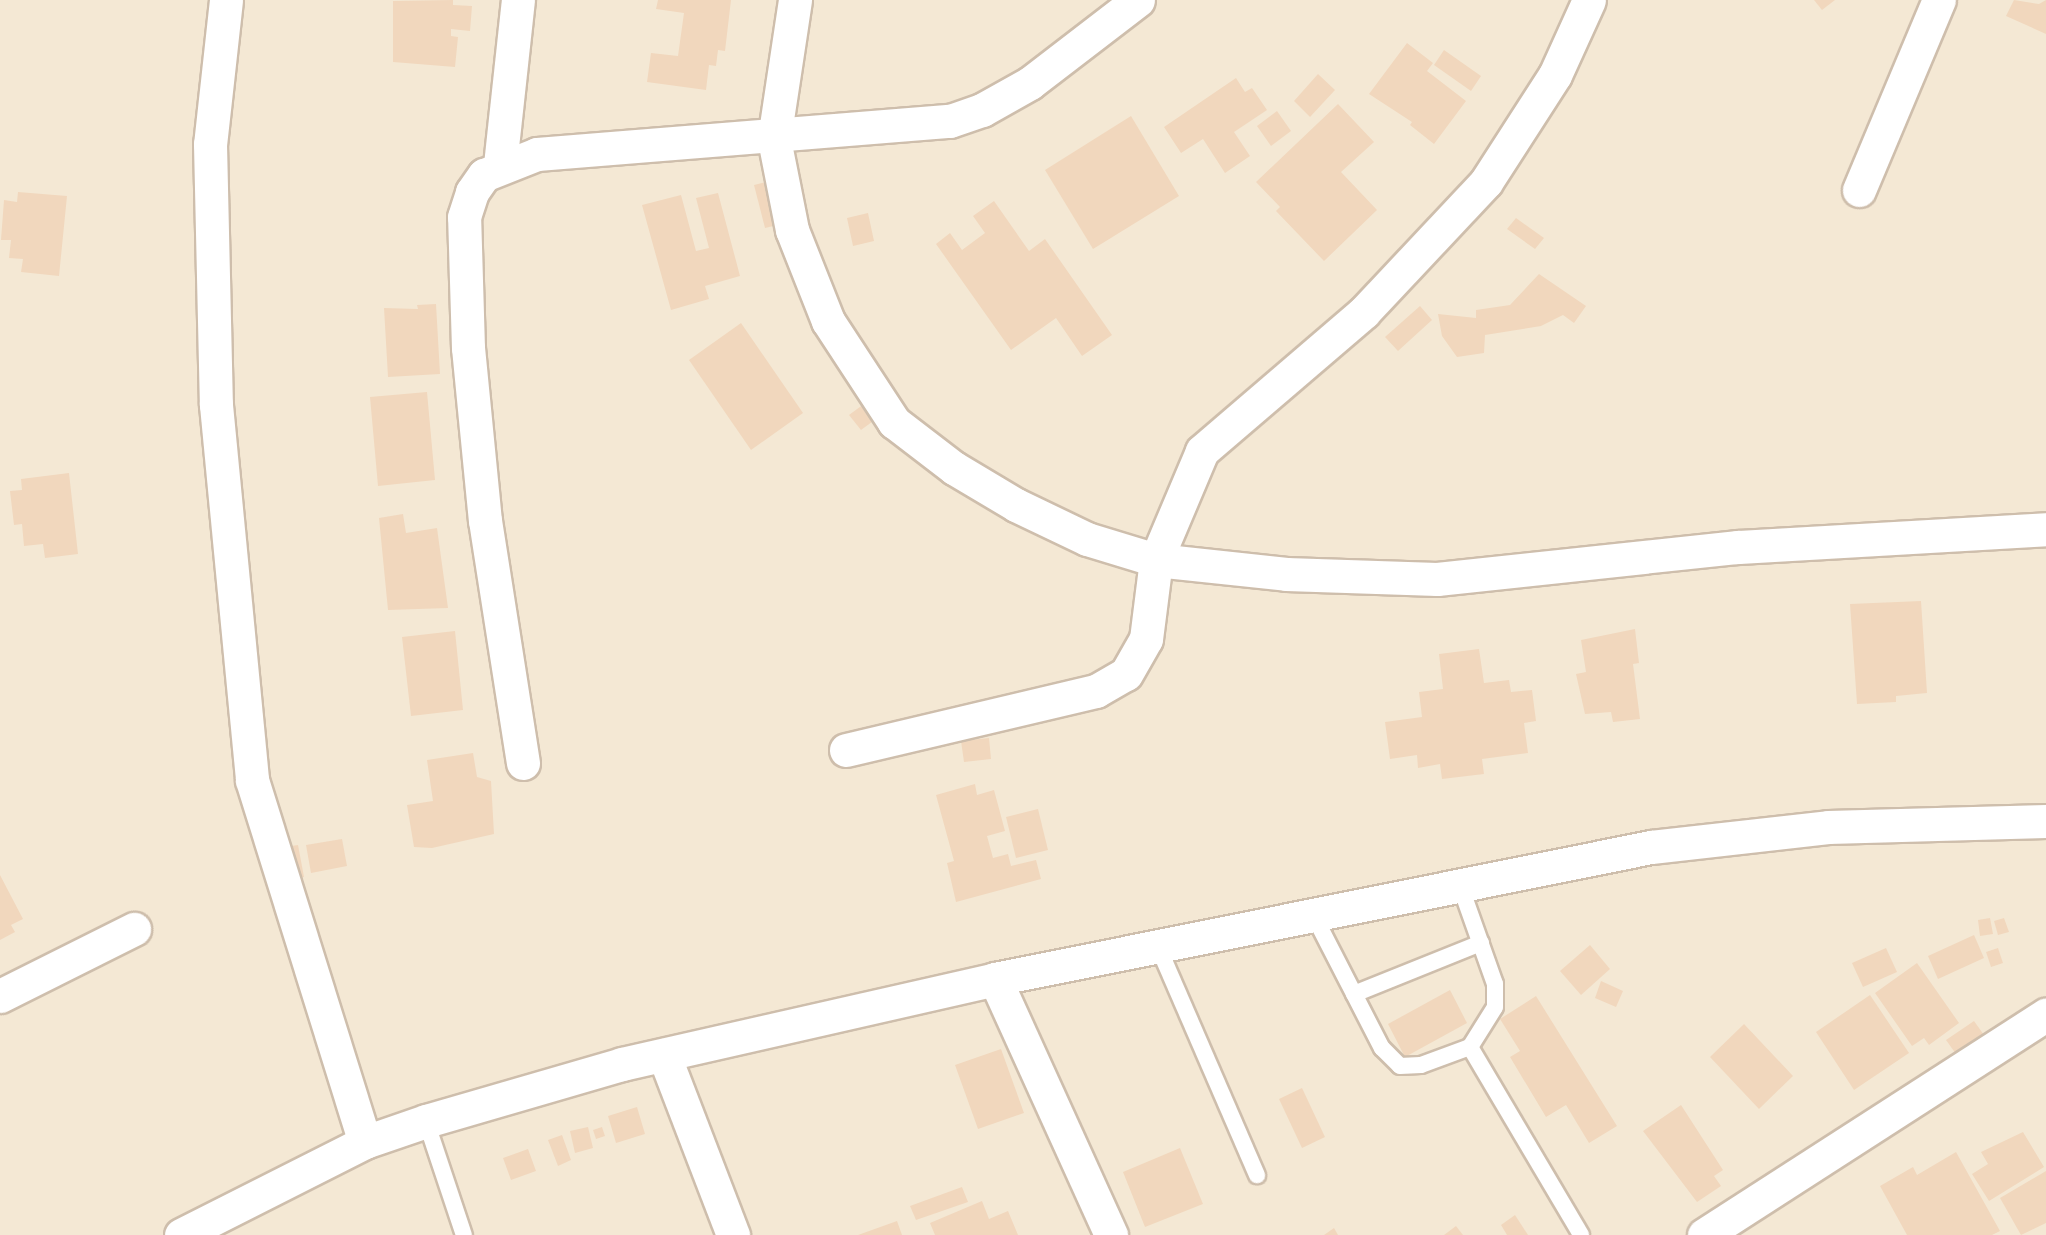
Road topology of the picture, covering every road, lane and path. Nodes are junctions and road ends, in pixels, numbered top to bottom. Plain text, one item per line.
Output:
1 (226, 0) edge
2 (518, 0) edge
3 (795, 0) edge
4 (1138, 0) edge
5 (1589, 0) edge
6 (1939, 0) edge
7 (774, 139) junction
8 (500, 165) junction
9 (1859, 190) dead end
10 (2046, 529) edge
11 (1156, 560) junction
12 (846, 750) dead end
13 (523, 763) dead end
14 (2046, 821) edge
15 (1460, 885) junction
16 (1313, 914) junction
17 (134, 929) dead end
18 (1481, 943) junction
19 (1157, 944) junction
20 (995, 979) junction
21 (1354, 995) junction
22 (0, 996) edge
23 (2046, 1015) edge
24 (1470, 1047) junction
25 (664, 1055) junction
26 (426, 1121) junction
27 (365, 1142) junction
28 (1257, 1175) dead end
29 (181, 1235) edge
30 (464, 1235) edge
31 (733, 1235) edge
32 (1111, 1235) edge
33 (1581, 1235) edge
34 (1704, 1235) edge

1 - 27 street
2 - 8 street
3 - 7 street
4 - 7 street
5 - 11 street
6 - 9 street
7 - 8 street
7 - 11 street
8 - 13 street
10 - 11 street
11 - 12 street
14 - 15 street
15 - 16 street
15 - 18 lane
16 - 19 street
16 - 21 lane
17 - 22 street
18 - 21 lane
18 - 24 lane
19 - 20 street
19 - 28 lane
20 - 25 street
20 - 32 street
21 - 24 lane
23 - 34 street
24 - 33 lane
25 - 26 street
25 - 31 street
26 - 27 street
26 - 30 lane
27 - 29 street

